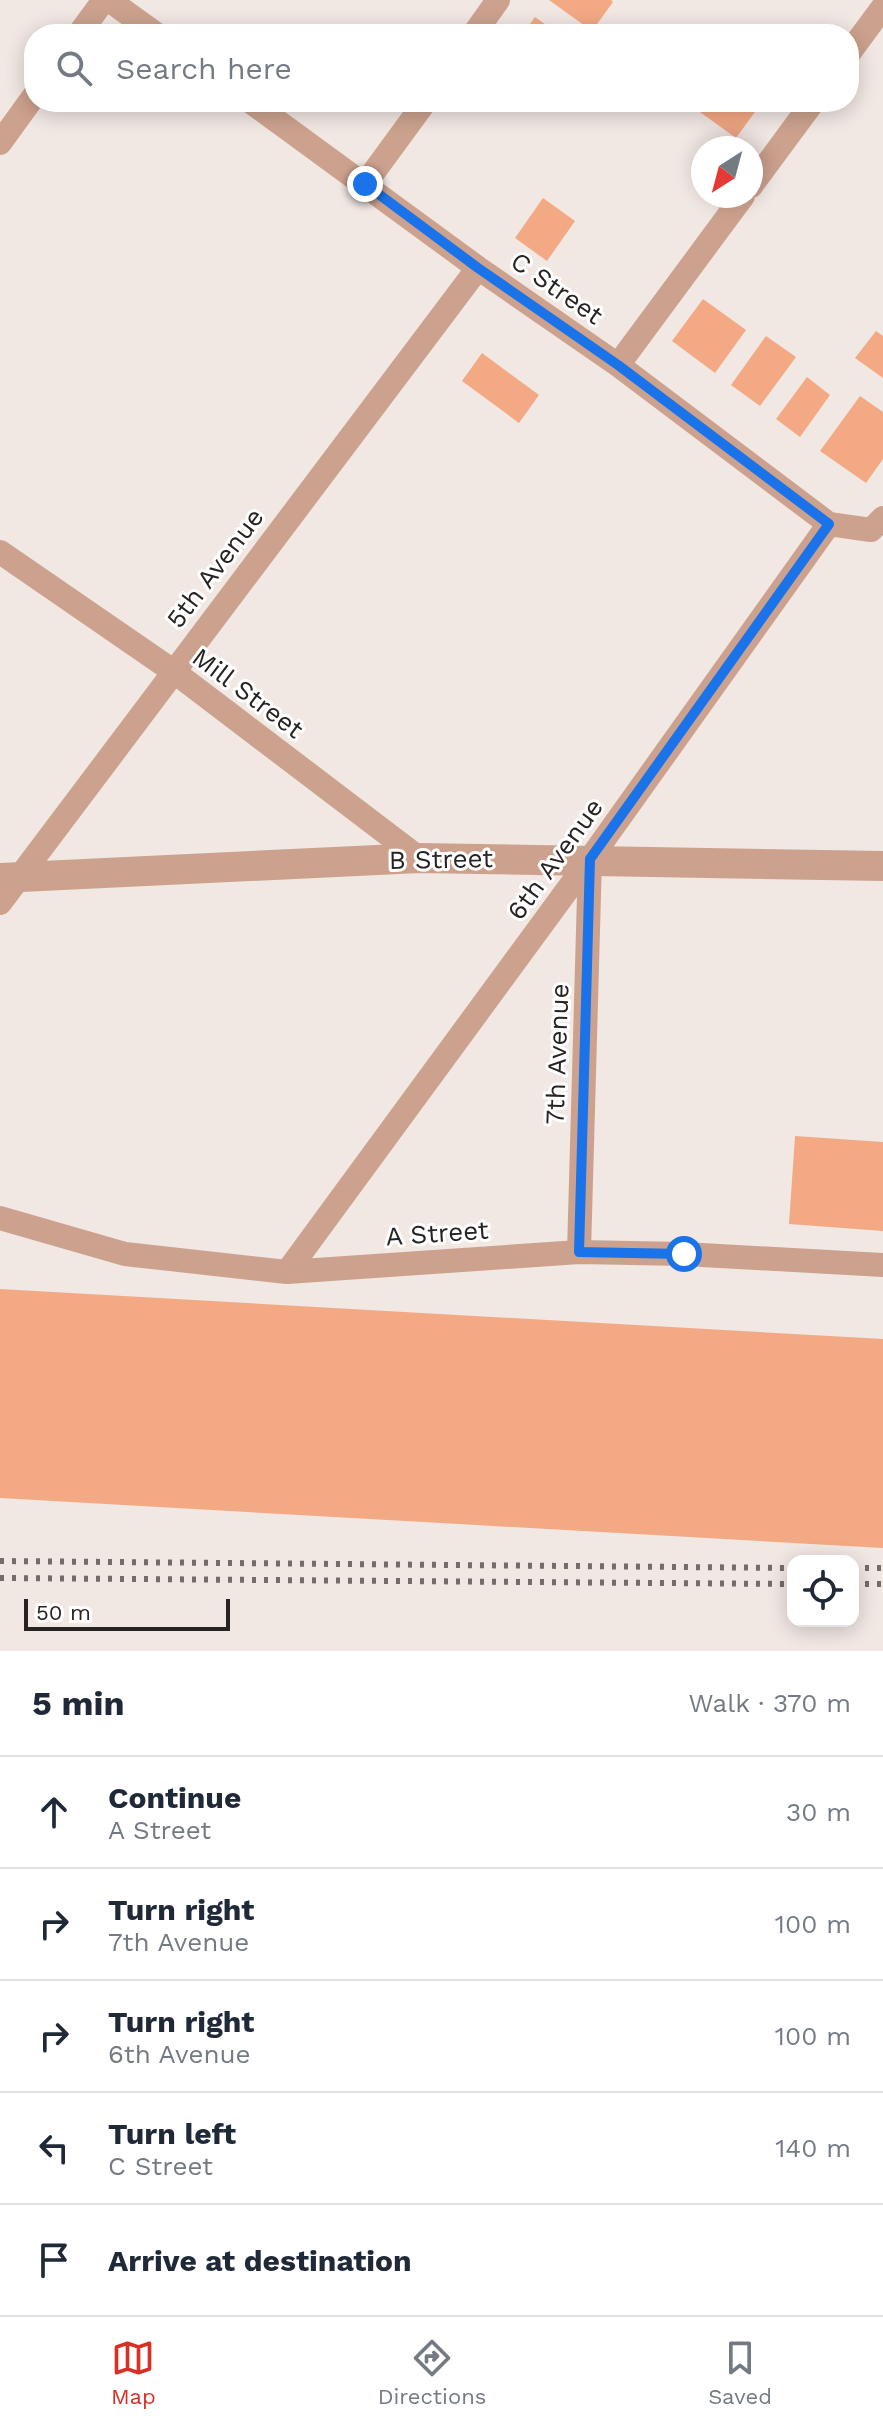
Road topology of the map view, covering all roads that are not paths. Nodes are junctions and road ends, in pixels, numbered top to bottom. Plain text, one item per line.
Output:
1 (106, 0) edge
2 (498, 0) edge
3 (883, 7) edge
4 (87, 24) edge
5 (141, 24) edge
6 (481, 24) edge
7 (859, 39) edge
8 (24, 110) edge
9 (265, 112) edge
10 (418, 112) edge
11 (806, 112) edge
12 (0, 143) edge
13 (763, 170) edge
14 (365, 184) junction
15 (734, 208) edge
16 (478, 268) junction
17 (618, 365) junction
18 (883, 518) edge
19 (829, 524) junction
20 (0, 552) edge
21 (173, 671) junction
22 (419, 858) junction
23 (590, 859) junction
24 (883, 866) edge
25 (9, 878) edge
26 (0, 903) edge
27 (0, 1218) edge
28 (579, 1252) junction
29 (883, 1265) edge
30 (287, 1272) junction

1 - 4 street
1 - 5 street
2 - 6 street
3 - 7 street
8 - 12 street
9 - 14 street, C Street
10 - 14 street
11 - 13 street
14 - 16 street, C Street
15 - 17 street
16 - 17 street, C Street
16 - 21 street, 5th Avenue
17 - 19 street, C Street
18 - 19 street
19 - 23 street, 6th Avenue
20 - 21 street, Mill Street
21 - 22 street, Mill Street
21 - 25 street, 5th Avenue
22 - 23 street, B Street
22 - 25 street, B Street
23 - 24 street, B Street
23 - 28 street, 7th Avenue
23 - 30 street, 6th Avenue
25 - 26 street, 5th Avenue
27 - 30 street, A Street
28 - 29 street, A Street
28 - 30 street, A Street

